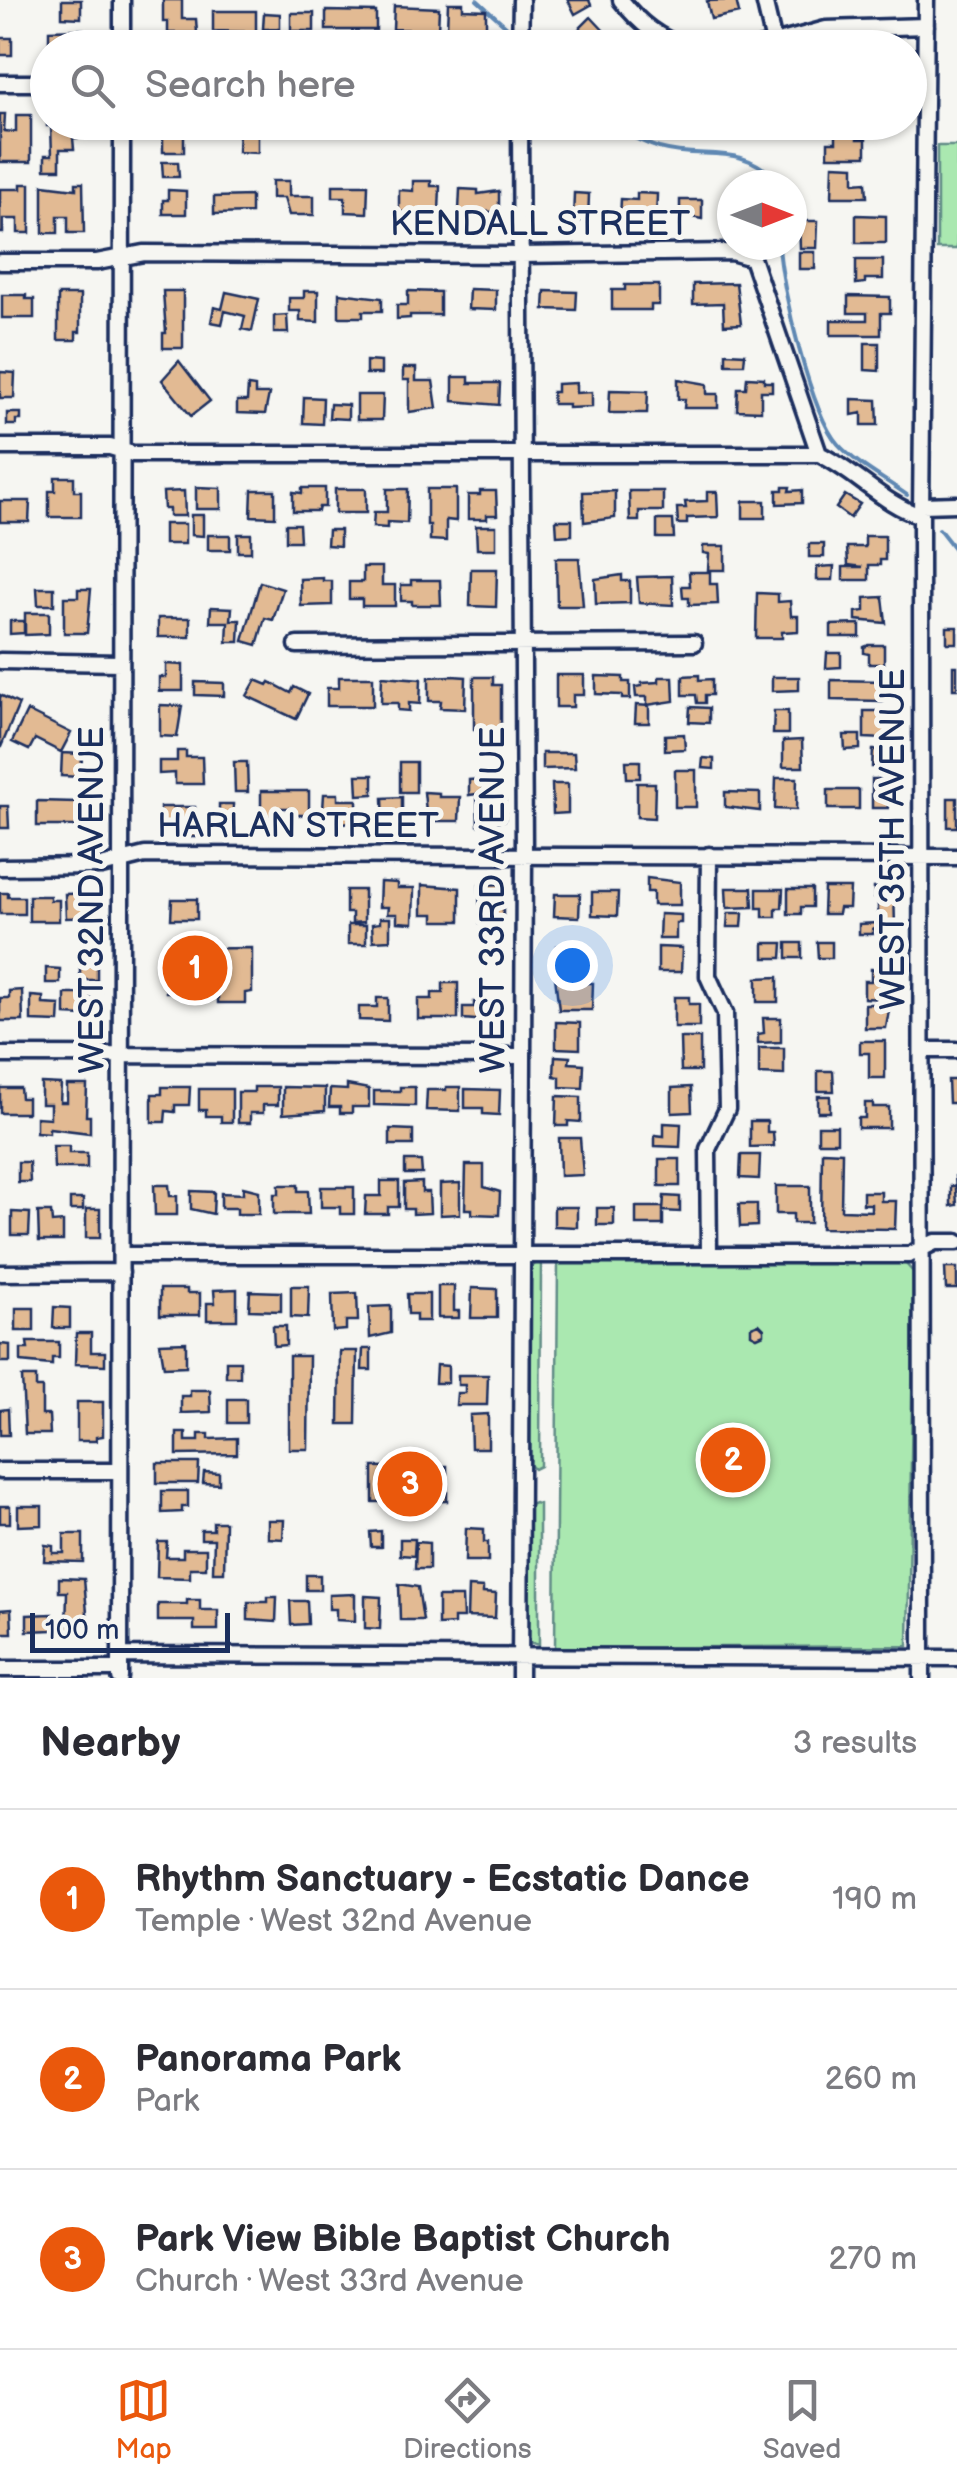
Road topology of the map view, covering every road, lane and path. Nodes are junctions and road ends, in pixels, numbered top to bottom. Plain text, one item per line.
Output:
1 (122, 0) edge
2 (520, 0) edge
3 (620, 0) edge
4 (764, 0) edge
5 (926, 0) edge
6 (926, 26) junction
7 (122, 30) edge
8 (520, 30) edge
9 (651, 30) edge
10 (771, 30) edge
11 (829, 30) edge
12 (926, 30) edge
13 (0, 83) edge
14 (30, 83) edge
15 (122, 140) edge
16 (520, 140) edge
17 (925, 140) edge
18 (521, 255) junction
19 (122, 257) junction
20 (0, 262) edge
21 (0, 447) edge
22 (121, 450) junction
23 (819, 454) junction
24 (520, 455) junction
25 (957, 504) edge
26 (922, 510) junction
27 (522, 643) junction
28 (694, 643) dead end
29 (297, 645) dead end
30 (0, 661) edge
31 (121, 663) junction
32 (524, 854) junction
33 (709, 855) junction
34 (924, 857) junction
35 (957, 857) edge
36 (120, 860) junction
37 (0, 867) edge
38 (922, 1050) junction
39 (957, 1050) edge
40 (122, 1054) junction
41 (0, 1055) edge
42 (522, 1056) junction
43 (957, 1242) edge
44 (922, 1250) junction
45 (122, 1254) junction
46 (709, 1254) junction
47 (522, 1256) junction
48 (121, 1272) junction
49 (0, 1273) edge
50 (120, 1471) junction
51 (0, 1472) edge
52 (520, 1657) junction
53 (922, 1658) junction
54 (957, 1658) edge
55 (121, 1667) edge
56 (0, 1670) edge
57 (520, 1678) edge
58 (922, 1678) edge

1 - 7 street
2 - 8 street
3 - 9 street
4 - 10 street
5 - 6 street, WEST 35TH AVENUE
6 - 11 street
6 - 12 street, WEST 35TH AVENUE
13 - 14 street
15 - 19 street, WEST 32ND AVENUE
16 - 18 street, WEST 33RD AVENUE
17 - 26 street, WEST 35TH AVENUE
18 - 19 street, KENDALL STREET
18 - 23 street, KENDALL STREET
18 - 24 street, WEST 33RD AVENUE
19 - 20 street, KENDALL STREET
19 - 22 street, WEST 32ND AVENUE
21 - 22 street
22 - 24 street
22 - 31 street, WEST 32ND AVENUE
23 - 24 street
23 - 26 street
24 - 27 street, WEST 33RD AVENUE
25 - 26 street
26 - 34 street, WEST 35TH AVENUE
27 - 28 street
27 - 29 street
27 - 32 street, WEST 33RD AVENUE
30 - 31 street
31 - 36 street, WEST 32ND AVENUE
32 - 33 street, HARLAN STREET
32 - 36 street, HARLAN STREET
32 - 42 street, WEST 33RD AVENUE
33 - 34 street, HARLAN STREET
33 - 46 street
34 - 35 street, HARLAN STREET
34 - 38 street, WEST 35TH AVENUE
36 - 37 street, HARLAN STREET
36 - 40 street, WEST 32ND AVENUE
38 - 39 street
38 - 44 street, WEST 35TH AVENUE
40 - 41 street
40 - 42 street
40 - 45 street, WEST 32ND AVENUE
42 - 47 street, WEST 33RD AVENUE
43 - 44 street
44 - 46 street
44 - 53 street, WEST 35TH AVENUE
45 - 47 street
45 - 48 street, WEST 32ND AVENUE
46 - 47 street
47 - 52 street, WEST 33RD AVENUE
48 - 49 street
48 - 50 street, WEST 32ND AVENUE
50 - 51 street
50 - 55 street, WEST 32ND AVENUE
52 - 53 street
52 - 55 street
52 - 57 street, WEST 33RD AVENUE
53 - 54 street
53 - 58 street, WEST 35TH AVENUE
55 - 56 street

